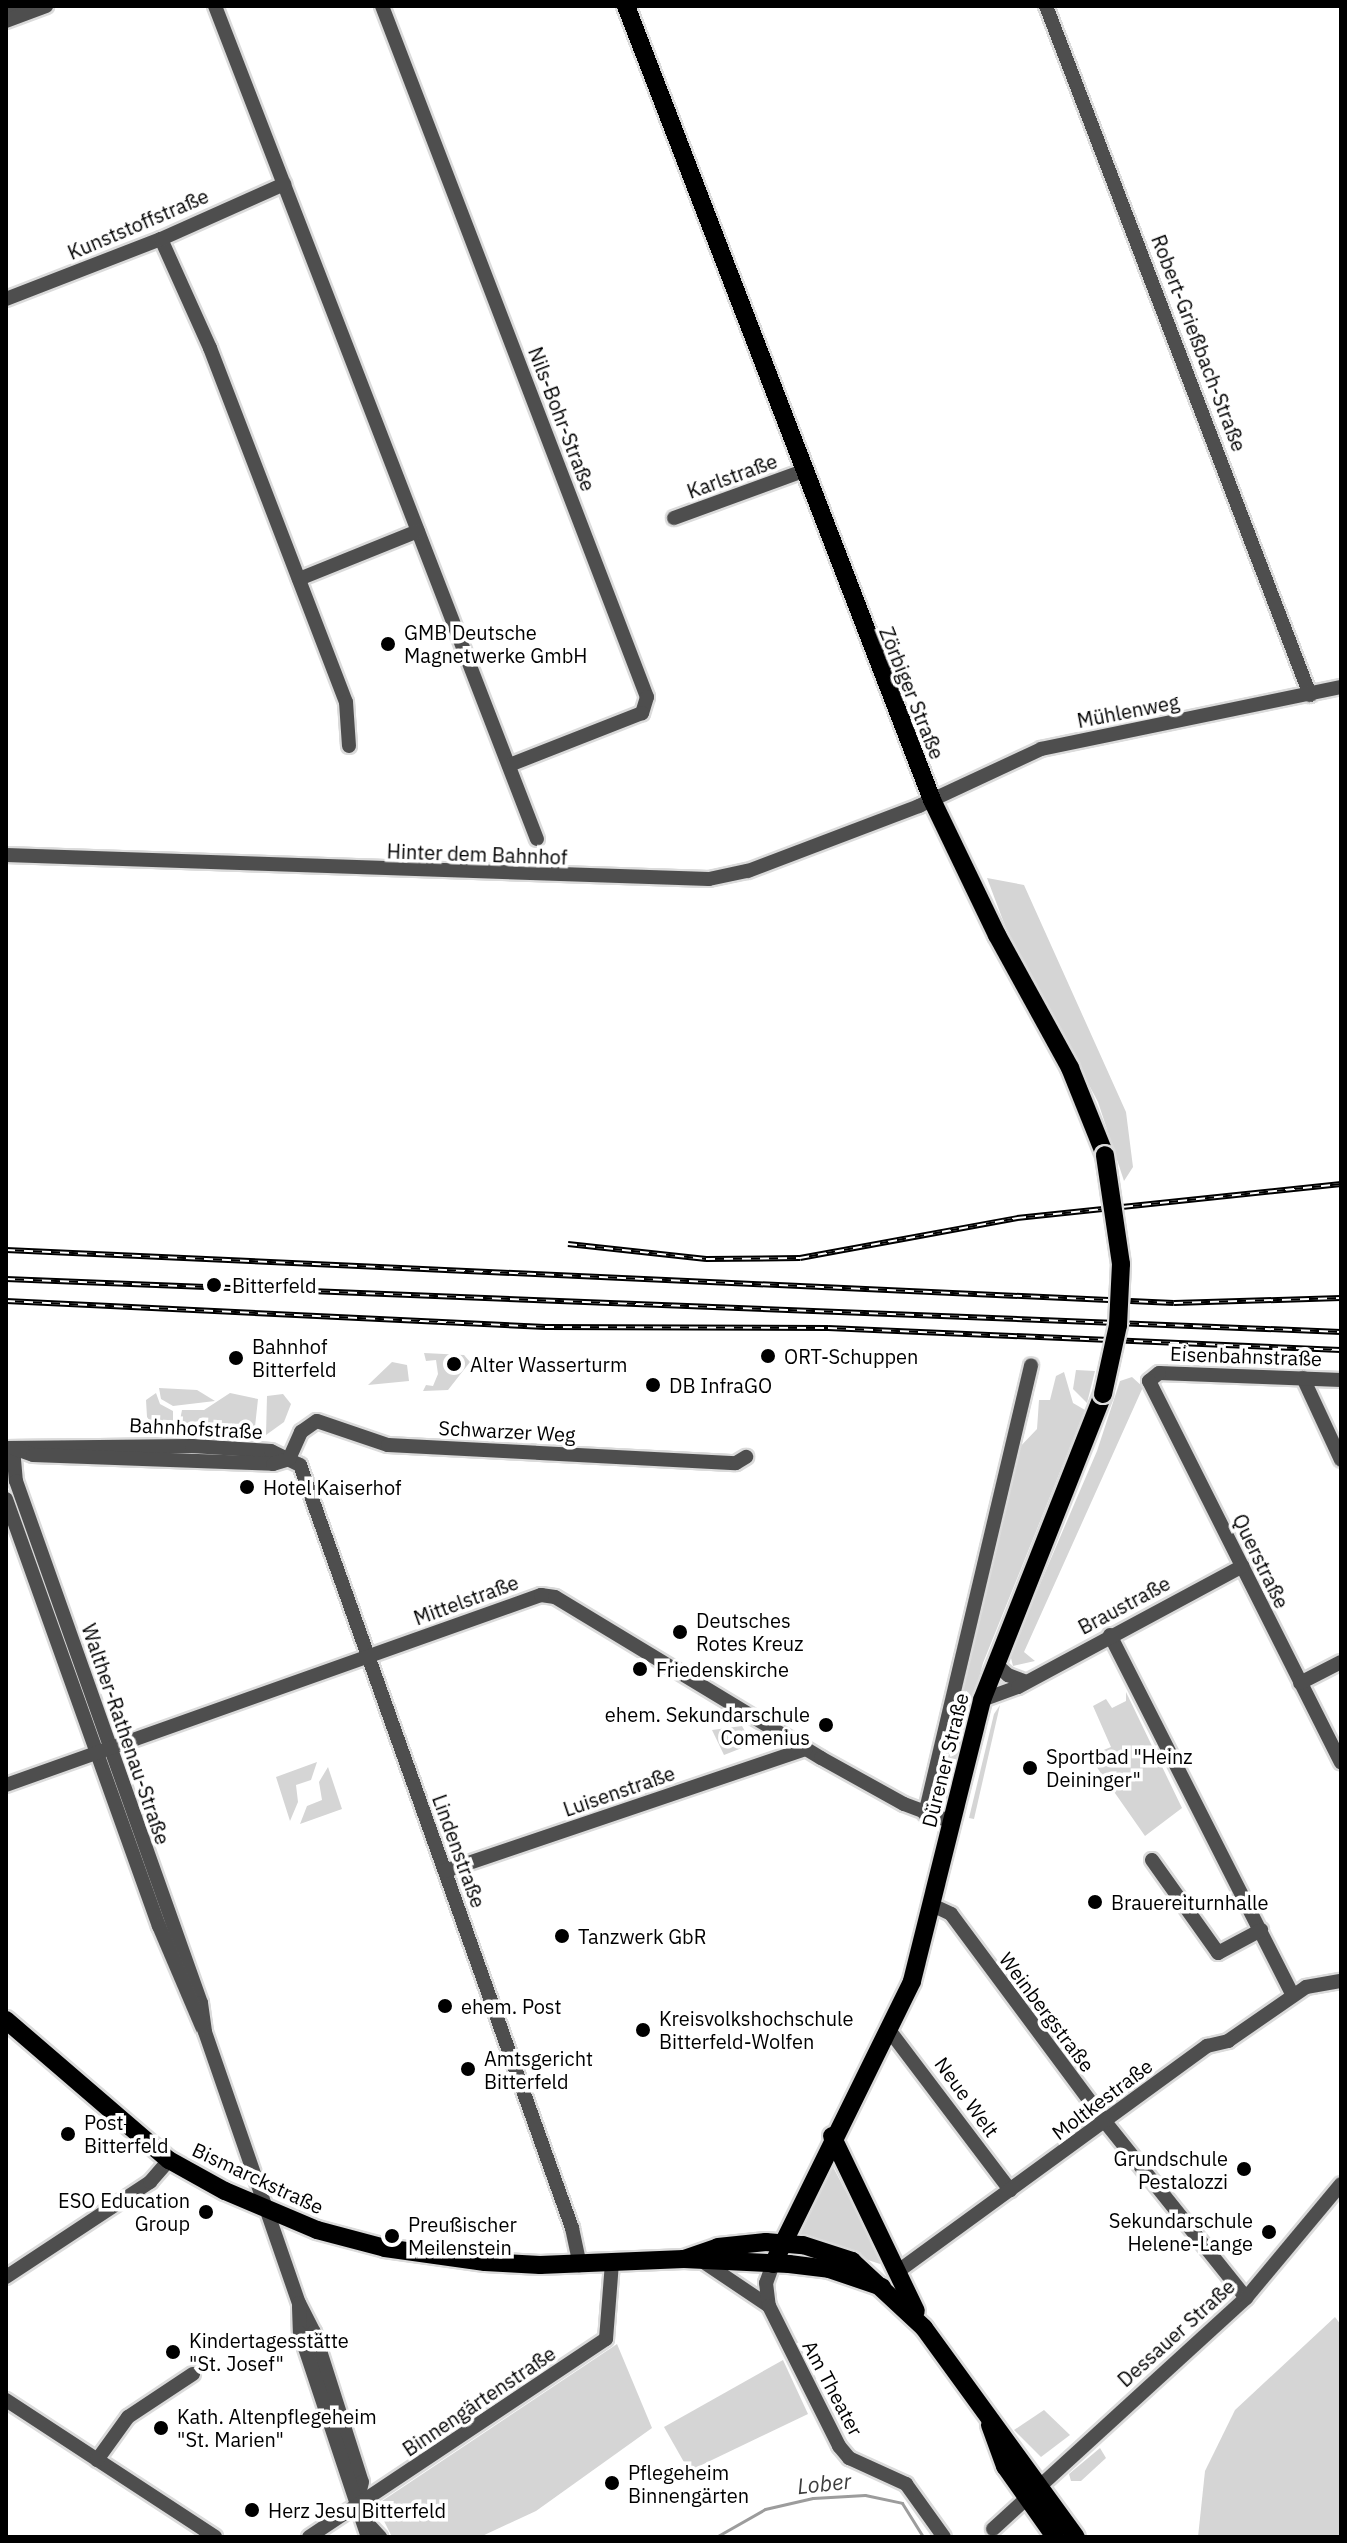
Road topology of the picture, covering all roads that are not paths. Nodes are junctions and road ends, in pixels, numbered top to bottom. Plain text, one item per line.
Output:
1 (15, 6) edge
2 (46, 6) edge
3 (215, 6) edge
4 (382, 6) edge
5 (626, 6) edge
6 (1046, 6) edge
7 (6, 10) edge
8 (6, 21) edge
9 (284, 184) junction
10 (161, 239) junction
11 (6, 299) edge
12 (803, 471) junction
13 (674, 518) dead end
14 (418, 531) junction
15 (299, 579) junction
16 (1341, 687) edge
17 (1310, 695) junction
18 (349, 746) dead end
19 (509, 765) junction
20 (932, 800) junction
21 (537, 839) dead end
22 (6, 855) edge
23 (1031, 1365) dead end
24 (1150, 1377) joint
25 (1303, 1378) junction
26 (1341, 1380) edge
27 (1103, 1394) joint
28 (10, 1448) edge
29 (746, 1457) dead end
30 (289, 1459) junction
31 (1341, 1460) edge
32 (6, 1499) edge
33 (1243, 1566) junction
34 (1110, 1635) junction
35 (370, 1656) junction
36 (1341, 1662) edge
37 (995, 1663) junction
38 (1024, 1681) junction
39 (1300, 1683) junction
40 (982, 1700) junction
41 (102, 1749) junction
42 (806, 1749) junction
43 (1341, 1762) edge
44 (6, 1785) edge
45 (925, 1814) junction
46 (952, 1822) junction
47 (1152, 1860) dead end
48 (445, 1871) junction
49 (932, 1905) junction
50 (1261, 1930) junction
51 (1341, 1981) edge
52 (1293, 1995) junction
53 (6, 2020) edge
54 (889, 2030) junction
55 (1106, 2123) junction
56 (832, 2136) junction
57 (169, 2160) junction
58 (1010, 2190) junction
59 (1338, 2195) edge
60 (269, 2212) junction
61 (781, 2243) junction
62 (684, 2259) junction
63 (612, 2263) junction
64 (705, 2263) junction
65 (773, 2264) junction
66 (580, 2265) junction
67 (897, 2272) junction
68 (6, 2277) edge
69 (882, 2287) junction
70 (1246, 2298) junction
71 (769, 2306) junction
72 (924, 2328) junction
73 (193, 2374) dead end
74 (6, 2400) edge
75 (97, 2460) junction
76 (1031, 2492) junction
77 (359, 2501) junction
78 (993, 2529) dead end
79 (368, 2531) edge
80 (215, 2537) edge
81 (309, 2537) edge
82 (380, 2537) edge
83 (944, 2537) edge
84 (1055, 2537) edge
85 (1076, 2537) edge

1 - 7 street
2 - 8 street
3 - 9 street
4 - 19 street, Nils-Bohr-Straße
5 - 12 main road, Zörbiger Straße
6 - 17 street, Robert-Grießbach-Straße
9 - 10 street, Kunststoffstraße
9 - 14 street
10 - 11 street, Kunststoffstraße
10 - 15 street
12 - 13 street, Karlstraße
12 - 20 main road, Zörbiger Straße
14 - 15 street
14 - 19 street
15 - 18 street
16 - 17 street, Mühlenweg
17 - 20 street, Mühlenweg
19 - 21 street
20 - 22 street, Hinter dem Bahnhof
20 - 27 main road, Zörbiger Straße, bridge
23 - 45 street, Dürener Straße
24 - 25 street, Eisenbahnstraße
24 - 33 street, Querstraße
25 - 26 street, Eisenbahnstraße
25 - 31 street
27 - 37 main road, Dürener Straße
28 - 30 street, Bahnhofstraße
28 - 41 street, Walther-Rathenau-Straße
29 - 30 street, Schwarzer Weg
30 - 35 street, Lindenstraße
32 - 41 street, Walther-Rathenau-Straße
33 - 34 street, Braustraße
33 - 39 street, Querstraße
34 - 38 street, Braustraße
34 - 50 street
35 - 41 street, Mittelstraße
35 - 42 street, Mittelstraße
35 - 48 street, Lindenstraße
36 - 39 street
37 - 38 street
37 - 40 main road, Dürener Straße
38 - 40 street, Braustraße
39 - 43 street, Querstraße
40 - 46 main road, Dürener Straße
41 - 44 street, Mittelstraße
41 - 60 street, Walther-Rathenau-Straße
42 - 45 street, Mittelstraße
42 - 48 street, Luisenstraße
45 - 46 street, Mittelstraße
46 - 49 main road, Dürener Straße
47 - 50 street
48 - 66 street, Lindenstraße
49 - 54 main road, Dürener Straße
49 - 55 street, Weinbergstraße
50 - 52 street
51 - 52 street, Moltkestraße
52 - 55 street, Moltkestraße
53 - 57 main road, Bismarckstraße
54 - 56 main road, Dürener Straße
54 - 58 street, Neue Welt
55 - 58 street, Moltkestraße
55 - 70 street, Weinbergstraße
56 - 61 main road, Dürener Straße
56 - 67 main road
57 - 60 main road, Bismarckstraße
57 - 68 street
58 - 67 street, Moltkestraße
59 - 70 street, Dessauer Straße
60 - 66 main road, Bismarckstraße
60 - 77 street, Walther-Rathenau-Straße
61 - 62 main road, Bismarckstraße
61 - 65 main road, Dürener Straße
61 - 69 main road, Bismarckstraße
62 - 63 main road, Bismarckstraße
62 - 64 main road, Bismarckstraße
63 - 66 main road, Bismarckstraße
63 - 77 street, Binnengärtenstraße
64 - 65 main road, Bismarckstraße
64 - 71 street, Am Theater
65 - 69 main road, Bismarckstraße
65 - 71 street
67 - 72 main road
69 - 72 main road, Bismarckstraße
70 - 76 street, Dessauer Straße
71 - 83 street, Am Theater
72 - 76 main road, Bismarckstraße
73 - 75 street
74 - 75 street
75 - 80 street
76 - 78 street, Dessauer Straße
76 - 84 main road
76 - 85 main road
77 - 79 street, Walther-Rathenau-Straße
77 - 81 street, Binnengärtenstraße
79 - 82 street, Walther-Rathenau-Straße

